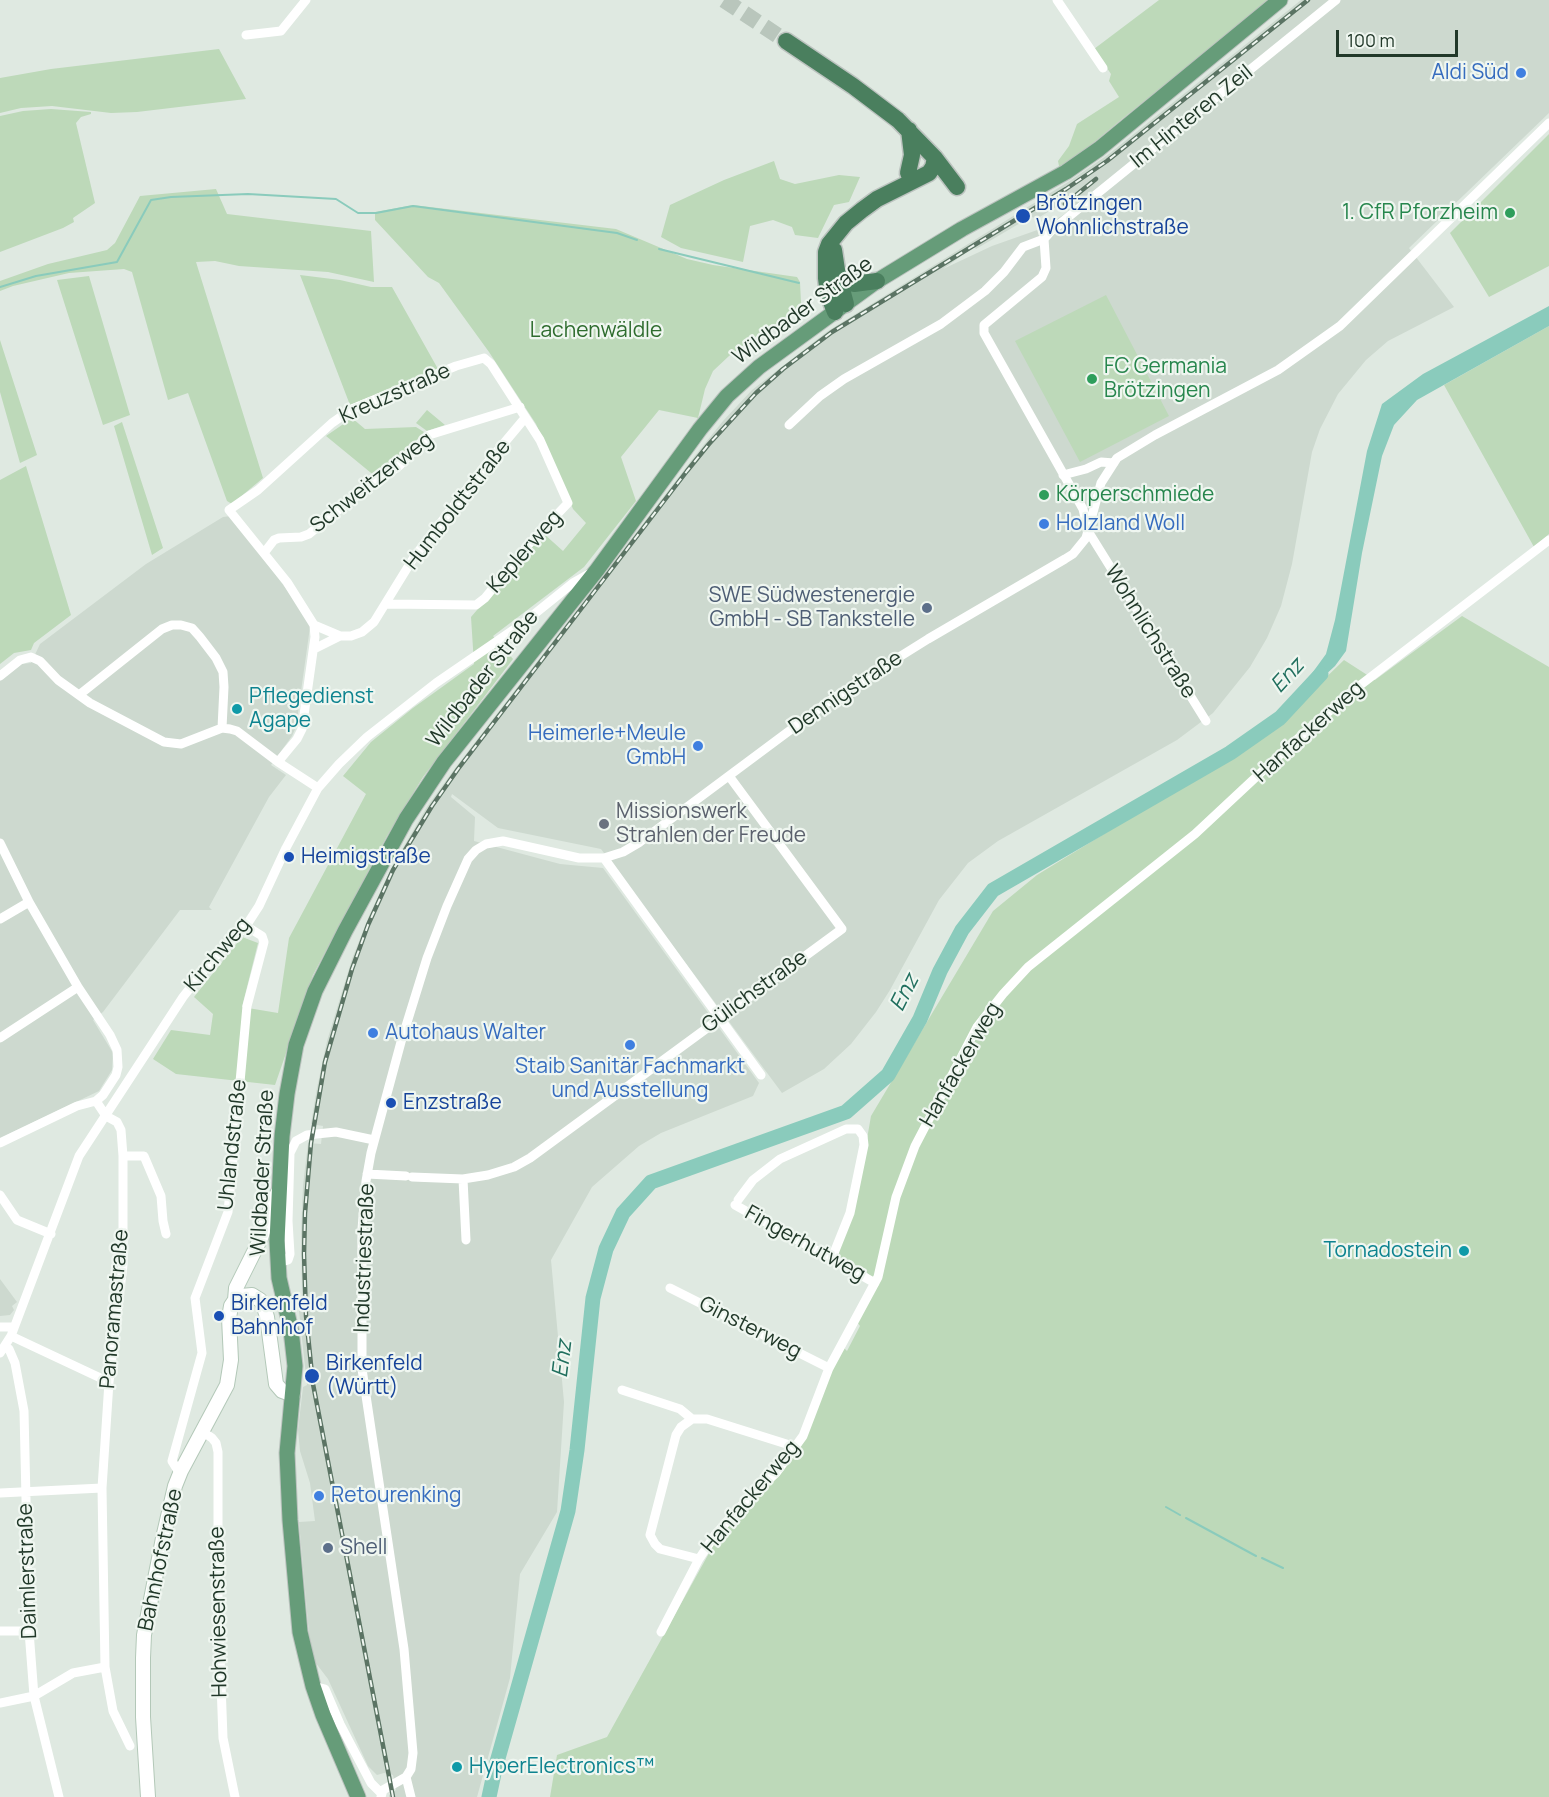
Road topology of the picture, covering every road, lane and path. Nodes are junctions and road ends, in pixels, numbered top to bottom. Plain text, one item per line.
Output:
1 (306, 0) edge
2 (1057, 0) edge
3 (1280, 0) edge
4 (1336, 0) edge
5 (246, 35) dead end
6 (786, 41) tunnel mouth
7 (1103, 68) dead end
8 (1549, 123) edge
9 (909, 130) junction
10 (935, 158) junction
11 (908, 173) junction
12 (957, 187) dead end
13 (877, 199) junction
14 (835, 237) junction
15 (1044, 239) junction
16 (839, 277) junction
17 (877, 281) junction
18 (840, 308) junction
19 (484, 358) joint
20 (520, 407) junction
21 (525, 418) junction
22 (789, 425) dead end
23 (1114, 463) junction
24 (1063, 475) junction
25 (1088, 531) junction
26 (1549, 540) edge
27 (264, 553) junction
28 (597, 570) junction
29 (550, 602) junction
30 (387, 604) junction
31 (568, 606) junction
32 (314, 625) junction
33 (339, 636) junction
34 (314, 649) junction
35 (0, 676) edge
36 (79, 695) junction
37 (1206, 721) dead end
38 (222, 728) junction
39 (278, 762) junction
40 (729, 776) junction
41 (318, 788) junction
42 (0, 843) edge
43 (604, 858) junction
44 (29, 902) junction
45 (0, 919) edge
46 (246, 926) junction
47 (78, 987) junction
48 (720, 1018) junction
49 (0, 1038) edge
50 (761, 1075) dead end
51 (96, 1101) junction
52 (106, 1116) junction
53 (374, 1140) junction
54 (0, 1143) edge
55 (123, 1156) junction
56 (367, 1174) junction
57 (463, 1179) junction
58 (278, 1192) junction
59 (0, 1195) edge
60 (51, 1233) junction
61 (166, 1234) dead end
62 (466, 1240) dead end
63 (832, 1258) junction
64 (278, 1263) junction
65 (875, 1283) junction
66 (670, 1288) dead end
67 (235, 1300) junction
68 (0, 1327) edge
69 (13, 1332) junction
70 (2, 1350) edge
71 (830, 1368) junction
72 (109, 1382) junction
73 (622, 1390) dead end
74 (293, 1395) junction
75 (692, 1419) junction
76 (202, 1432) junction
77 (796, 1447) junction
78 (181, 1471) junction
79 (102, 1488) junction
80 (25, 1491) junction
81 (0, 1493) edge
82 (699, 1559) junction
83 (0, 1631) edge
84 (29, 1631) junction
85 (661, 1632) dead end
86 (105, 1667) junction
87 (313, 1686) junction
88 (34, 1696) junction
89 (0, 1703) edge
90 (130, 1746) dead end
91 (406, 1777) junction
92 (381, 1795) edge
93 (59, 1797) edge
94 (148, 1797) edge
95 (235, 1797) edge
96 (358, 1797) edge
97 (411, 1797) edge

1 - 5 street
2 - 7 street
3 - 17 main road, Wildbader Straße
4 - 15 street, Im Hinteren Zeil
6 - 9 highway
8 - 23 street
9 - 10 highway
9 - 11 highway
10 - 11 highway
10 - 12 highway
10 - 13 highway
11 - 13 highway
13 - 14 highway
14 - 16 highway
14 - 18 highway
15 - 22 street, Im Hinteren Zeil
15 - 24 street, Wohnlichstraße
16 - 17 highway
16 - 18 highway
17 - 18 main road, Wildbader Straße
18 - 28 main road, Wildbader Straße
19 - 20 street, Humboldtstraße
19 - 27 street, Kreuzstraße
20 - 21 street, Humboldtstraße
20 - 27 street, Schweitzerweg
21 - 30 street, Humboldtstraße
21 - 30 street, Keplerweg
23 - 24 street
23 - 25 street
24 - 25 street, Wohnlichstraße
25 - 37 street, Wohnlichstraße
25 - 40 street, Dennigstraße
26 - 65 street, Hanfackerweg
27 - 32 street
28 - 29 street, Kirchweg
28 - 31 main road, Wildbader Straße
29 - 31 street
29 - 41 street, Kirchweg
30 - 33 street, Humboldtstraße
31 - 58 main road, Wildbader Straße
32 - 33 street
32 - 34 street
33 - 34 street, Humboldtstraße
34 - 39 street
35 - 36 street
36 - 38 street
36 - 38 street
38 - 39 street
39 - 41 street
40 - 43 street, Dennigstraße
40 - 48 street, Gülichstraße
41 - 46 street, Kirchweg
42 - 44 street
43 - 48 street
43 - 53 street, Industriestraße
44 - 45 street
44 - 47 street
46 - 52 street, Kirchweg
46 - 78 street, Uhlandstraße
47 - 49 street
47 - 51 street
48 - 50 street
48 - 57 street, Gülichstraße
51 - 52 street, Panoramastraße
51 - 54 street
52 - 55 street, Panoramastraße
52 - 60 street, Kirchweg
53 - 56 street, Industriestraße
53 - 64 street
55 - 61 street
55 - 72 street, Panoramastraße
56 - 57 street
56 - 91 street, Industriestraße
57 - 62 street
58 - 64 main road, Wildbader Straße
58 - 67 main road, Bahnhofstraße
59 - 60 street
60 - 69 street, Kirchweg
63 - 63 street, Fingerhutweg
63 - 65 street, Fingerhutweg
64 - 74 main road, Wildbader Straße
65 - 71 street, Hanfackerweg
66 - 71 street, Ginsterweg
67 - 74 main road
67 - 76 main road, Bahnhofstraße
68 - 69 street
69 - 70 street, Kirchweg
69 - 72 street
70 - 80 street, Daimlerstraße
71 - 77 street, Hanfackerweg
72 - 79 street, Panoramastraße
73 - 75 street
74 - 87 main road, Wildbader Straße
75 - 77 street
75 - 82 street
76 - 78 main road, Bahnhofstraße
76 - 95 street, Hohwiesenstraße
77 - 82 street, Hanfackerweg
78 - 94 main road, Bahnhofstraße
79 - 80 street
79 - 86 street, Panoramastraße
80 - 81 street
80 - 84 street, Daimlerstraße
82 - 85 street, Hanfackerweg
83 - 84 street
84 - 88 street, Daimlerstraße
86 - 88 street
86 - 90 street, Panoramastraße
87 - 92 street
87 - 96 main road, Wildbader Straße
88 - 89 street
88 - 93 street, Daimlerstraße
91 - 92 street
91 - 97 street, Industriestraße

